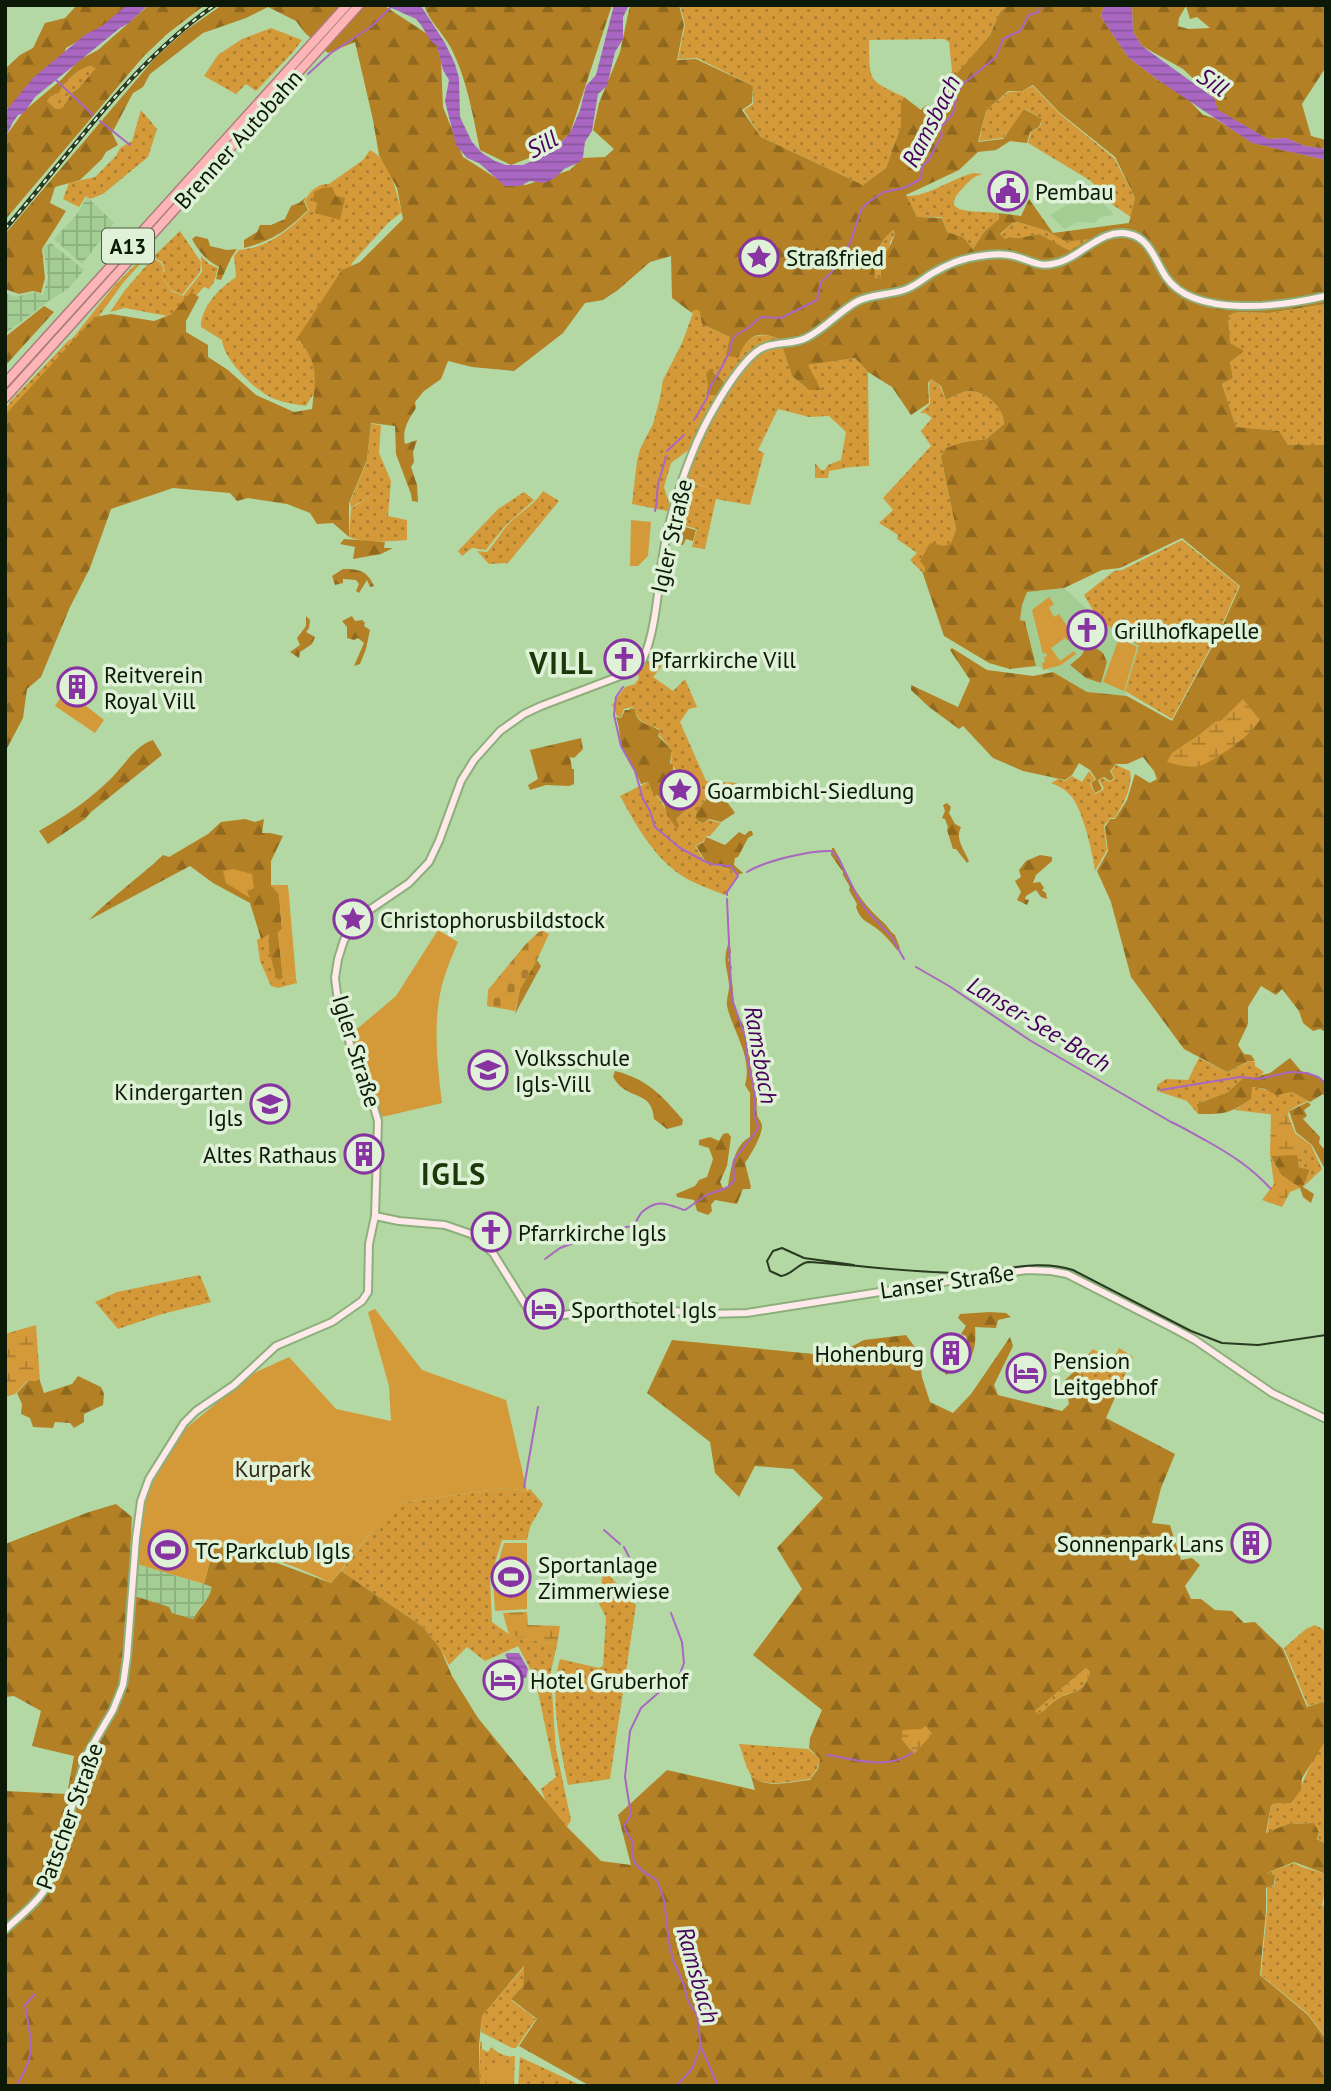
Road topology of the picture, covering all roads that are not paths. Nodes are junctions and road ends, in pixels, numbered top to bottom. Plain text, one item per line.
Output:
1 (347, 5) edge
2 (359, 5) edge
3 (323, 38) junction
4 (1326, 296) edge
5 (5, 383) edge
6 (5, 398) edge
7 (374, 1216) junction
8 (1326, 1419) edge
9 (5, 1930) edge

1 - 3 highway, Brenner Autobahn / A13
2 - 3 highway, Brenner Autobahn / A13
3 - 5 highway, Brenner Autobahn / A13
3 - 6 highway, Brenner Autobahn / A13
4 - 7 main road, Igler Straße
7 - 8 main road, Lanser Straße
7 - 9 main road, Patscher Straße

